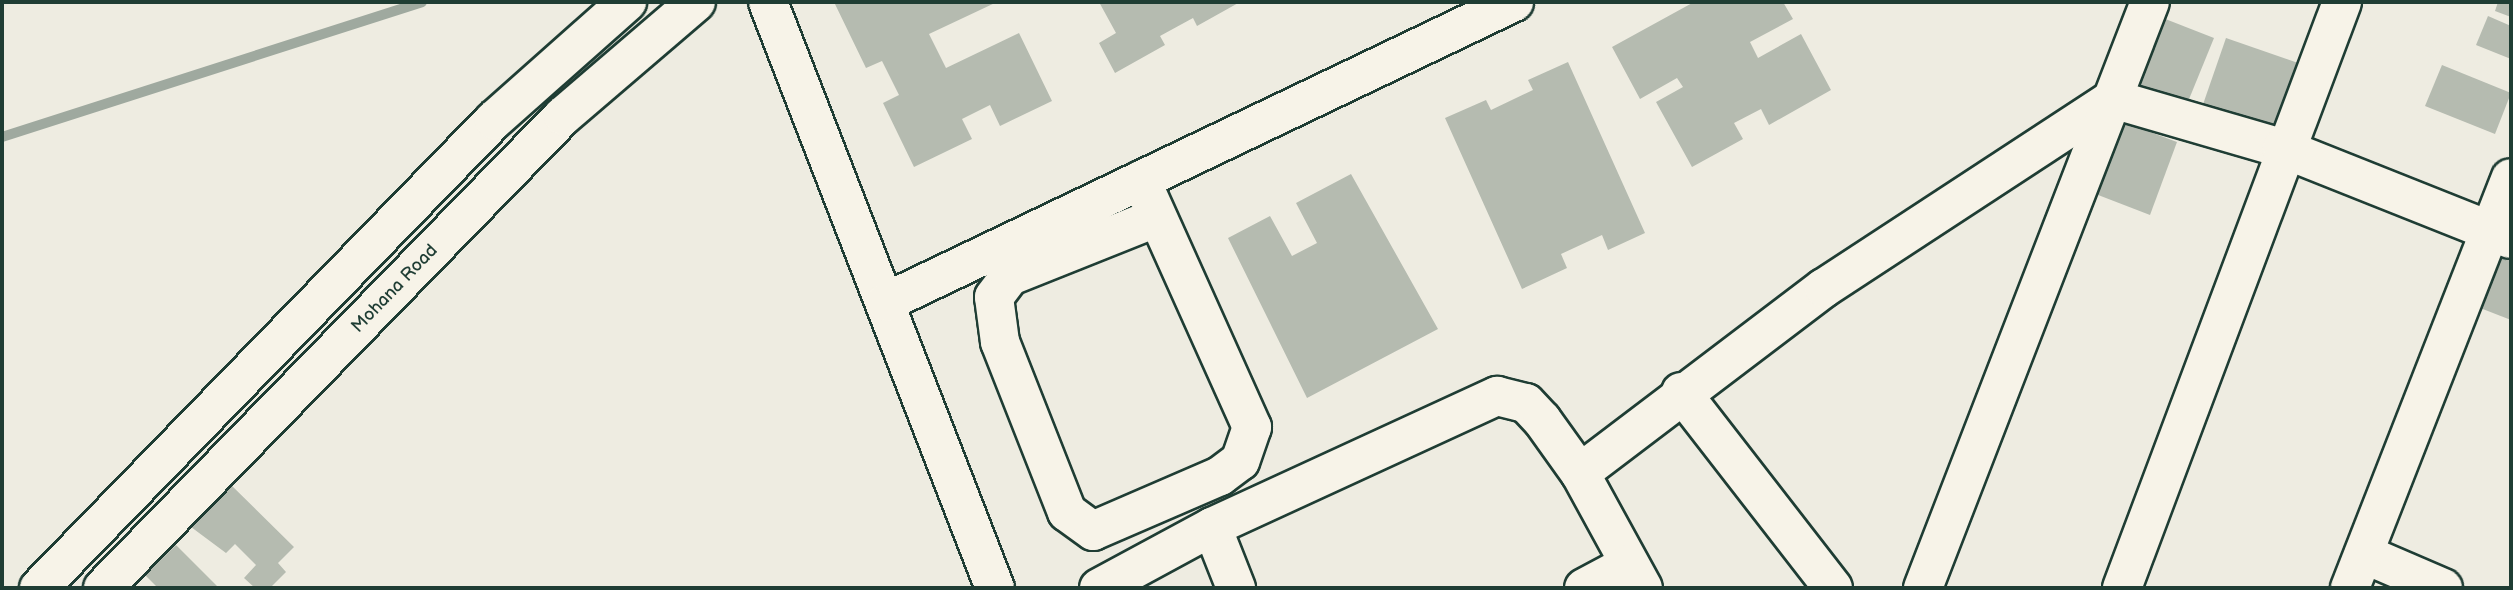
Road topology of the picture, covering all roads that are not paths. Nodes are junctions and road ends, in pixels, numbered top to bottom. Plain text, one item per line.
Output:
1 (627, 2) edge
2 (696, 2) edge
3 (768, 2) edge
4 (1514, 2) edge
5 (2150, 2) edge
6 (2342, 2) edge
7 (2113, 99) junction
8 (2284, 148) junction
9 (2511, 177) edge
10 (1141, 180) junction
11 (1156, 218) junction
12 (2501, 235) edge
13 (886, 302) junction
14 (1681, 392) junction
15 (1580, 473) junction
16 (1212, 527) junction
17 (2364, 554) junction
18 (1636, 576) edge
19 (39, 588) edge
20 (103, 588) edge
21 (995, 588) edge
22 (1098, 588) edge
23 (1236, 588) edge
24 (1584, 588) edge
25 (1833, 588) edge
26 (1923, 588) edge
27 (2122, 588) edge
28 (2350, 588) edge
29 (2443, 588) edge

1 - 19 street
2 - 20 street, Mohana Road
3 - 13 street
4 - 10 street
5 - 7 street
6 - 8 street
7 - 8 street
7 - 14 street
7 - 26 street
8 - 12 street
8 - 27 street
9 - 12 street
10 - 11 street
10 - 13 street
11 - 11 street
12 - 17 street
13 - 21 street
14 - 15 street
14 - 25 street
15 - 16 street
15 - 18 street
16 - 22 street
16 - 23 street
17 - 28 street
17 - 29 street
18 - 24 street

